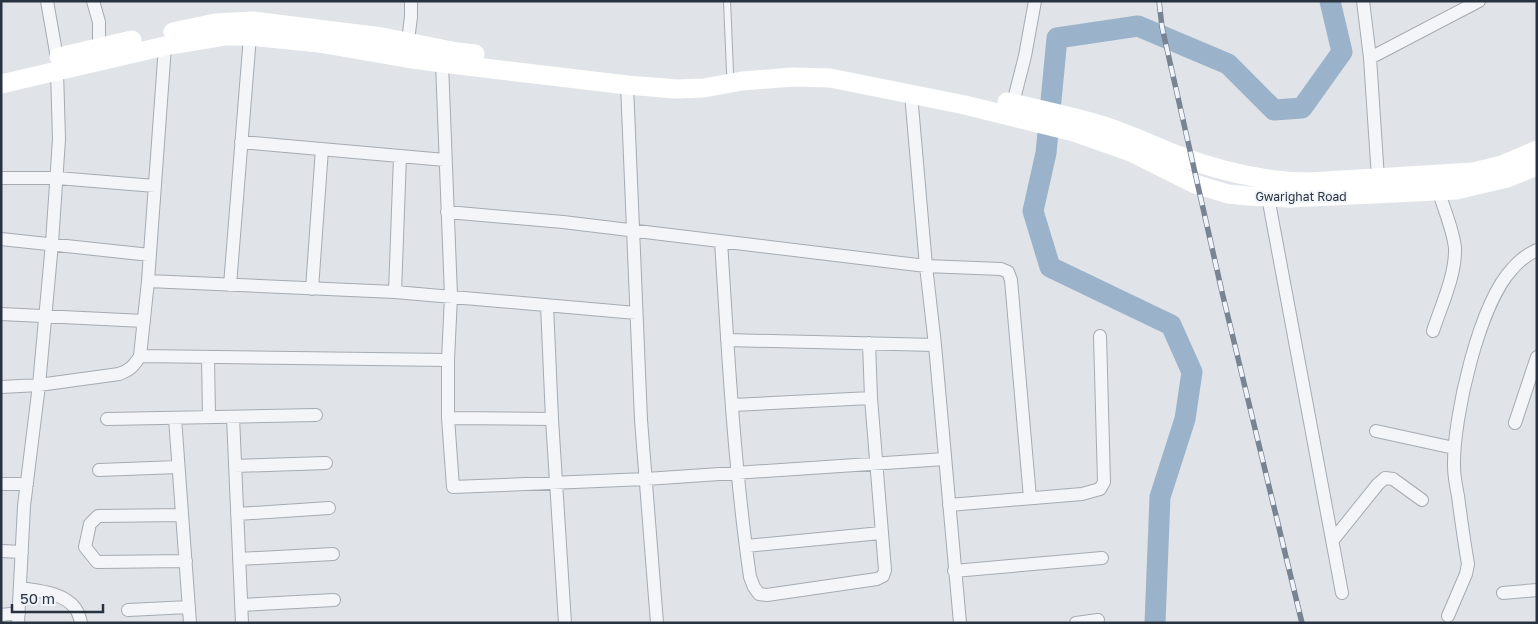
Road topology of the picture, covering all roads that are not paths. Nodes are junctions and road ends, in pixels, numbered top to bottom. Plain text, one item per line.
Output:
1 (47, 1) edge
2 (93, 1) edge
3 (411, 1) edge
4 (727, 1) edge
5 (1035, 1) edge
6 (1363, 1) edge
7 (1479, 1) edge
8 (250, 36) junction
9 (165, 46) junction
10 (99, 48) junction
11 (407, 50) junction
12 (1370, 58) junction
13 (442, 63) junction
14 (57, 64) junction
15 (730, 72) junction
16 (1, 73) edge
17 (1, 84) edge
18 (627, 85) junction
19 (911, 94) junction
20 (1020, 110) junction
21 (1077, 126) junction
22 (241, 142) junction
23 (322, 149) junction
24 (1537, 150) edge
25 (400, 156) junction
26 (445, 160) junction
27 (1537, 166) edge
28 (1, 178) edge
29 (57, 178) junction
30 (1378, 178) junction
31 (155, 186) junction
32 (1439, 192) junction
33 (1268, 197) junction
34 (447, 212) junction
35 (633, 231) junction
36 (1, 239) edge
37 (721, 241) junction
38 (52, 243) junction
39 (1537, 250) edge
40 (150, 255) junction
41 (926, 266) junction
42 (148, 281) junction
43 (230, 285) junction
44 (312, 289) junction
45 (395, 292) junction
46 (451, 296) junction
47 (547, 305) junction
48 (636, 313) junction
49 (1, 314) edge
50 (46, 316) junction
51 (144, 321) junction
52 (1432, 332) dead end
53 (1100, 336) dead end
54 (727, 340) junction
55 (869, 344) junction
56 (935, 345) junction
57 (140, 356) junction
58 (1537, 356) edge
59 (208, 357) junction
60 (448, 360) junction
61 (40, 385) junction
62 (1, 387) edge
63 (871, 398) junction
64 (732, 405) junction
65 (316, 415) dead end
66 (209, 417) junction
67 (233, 417) junction
68 (175, 418) junction
69 (448, 418) junction
70 (108, 419) dead end
71 (552, 419) junction
72 (1515, 423) dead end
73 (1376, 431) dead end
74 (1454, 448) junction
75 (945, 459) junction
76 (326, 463) dead end
77 (875, 464) junction
78 (235, 466) junction
79 (178, 467) junction
80 (99, 470) dead end
81 (737, 472) junction
82 (646, 479) junction
83 (557, 483) junction
84 (1, 484) edge
85 (27, 484) junction
86 (1030, 498) junction
87 (1422, 500) dead end
88 (949, 505) junction
89 (329, 508) dead end
90 (182, 514) junction
91 (237, 514) junction
92 (881, 533) junction
93 (1333, 540) junction
94 (746, 546) junction
95 (1, 551) edge
96 (22, 552) junction
97 (333, 554) dead end
98 (1102, 558) dead end
99 (239, 559) junction
100 (186, 561) junction
101 (954, 571) junction
102 (20, 588) junction
103 (1537, 590) edge
104 (1342, 593) dead end
105 (1503, 594) dead end
106 (334, 600) dead end
107 (241, 605) junction
108 (189, 607) junction
109 (128, 610) dead end
110 (1, 615) edge
111 (1448, 616) dead end
112 (18, 618) edge
113 (1098, 620) dead end
114 (81, 623) edge
115 (190, 623) edge
116 (242, 623) edge
117 (565, 623) edge
118 (657, 623) edge
119 (960, 623) edge
120 (1076, 623) edge

1 - 14 street
2 - 10 street
3 - 11 street
4 - 15 lane
5 - 20 street
6 - 12 street
7 - 12 street
8 - 9 street
8 - 11 street
8 - 22 street
9 - 14 street
9 - 31 street
10 - 11 street
10 - 14 street
11 - 13 street
11 - 15 street
12 - 30 street
13 - 18 street
13 - 26 street
14 - 16 street
14 - 17 street
14 - 29 street
15 - 20 street
18 - 19 street
18 - 35 street
19 - 20 street
19 - 41 street
20 - 21 street
21 - 30 street
21 - 33 street, Gwarighat Road
22 - 23 street
22 - 43 street
23 - 25 street
23 - 44 street
24 - 30 street
25 - 26 street
25 - 45 street
26 - 34 street
27 - 32 street, Gwarighat Road
28 - 29 street
29 - 31 street
29 - 38 street
31 - 40 street
32 - 33 street, Gwarighat Road
32 - 52 street
33 - 93 street
34 - 35 street
34 - 46 street
35 - 37 street
35 - 48 street
36 - 38 street
37 - 41 street
37 - 54 street
38 - 40 street
38 - 50 street
39 - 74 street
40 - 42 street
41 - 56 street
41 - 86 street
42 - 43 street
42 - 51 street
43 - 44 street
44 - 45 street
45 - 46 street
46 - 47 street
46 - 60 street
47 - 48 street
47 - 71 street
48 - 82 street
49 - 50 street
50 - 51 street
50 - 61 street
51 - 57 street
53 - 86 street
54 - 55 street
54 - 64 street
55 - 56 street
55 - 63 street
56 - 75 street
57 - 59 street
57 - 61 street
58 - 72 street
59 - 60 street
59 - 66 street
60 - 69 street
61 - 62 street
61 - 85 street
63 - 64 street
63 - 77 street
64 - 81 street
65 - 67 street
66 - 67 street
66 - 68 street
67 - 78 street
68 - 70 street
68 - 79 street
69 - 71 street
69 - 83 street
71 - 83 street
73 - 74 street
74 - 111 street
75 - 77 street
75 - 88 street
76 - 78 street
77 - 81 street
77 - 92 street
78 - 91 street
79 - 80 street
79 - 90 street
81 - 82 street
81 - 94 street
82 - 83 street
82 - 118 street
83 - 117 street
84 - 85 street
85 - 96 street
86 - 88 street
87 - 93 street
88 - 101 street
89 - 91 street
90 - 100 street
90 - 100 street
91 - 99 street
92 - 94 street
92 - 94 street
93 - 104 street
95 - 96 street
96 - 102 street
97 - 99 street
98 - 101 street
99 - 107 street
100 - 108 street
101 - 119 street
102 - 112 street
102 - 114 street
103 - 105 street
106 - 107 street
107 - 116 street
108 - 109 street
108 - 115 street
110 - 112 street
113 - 120 street

